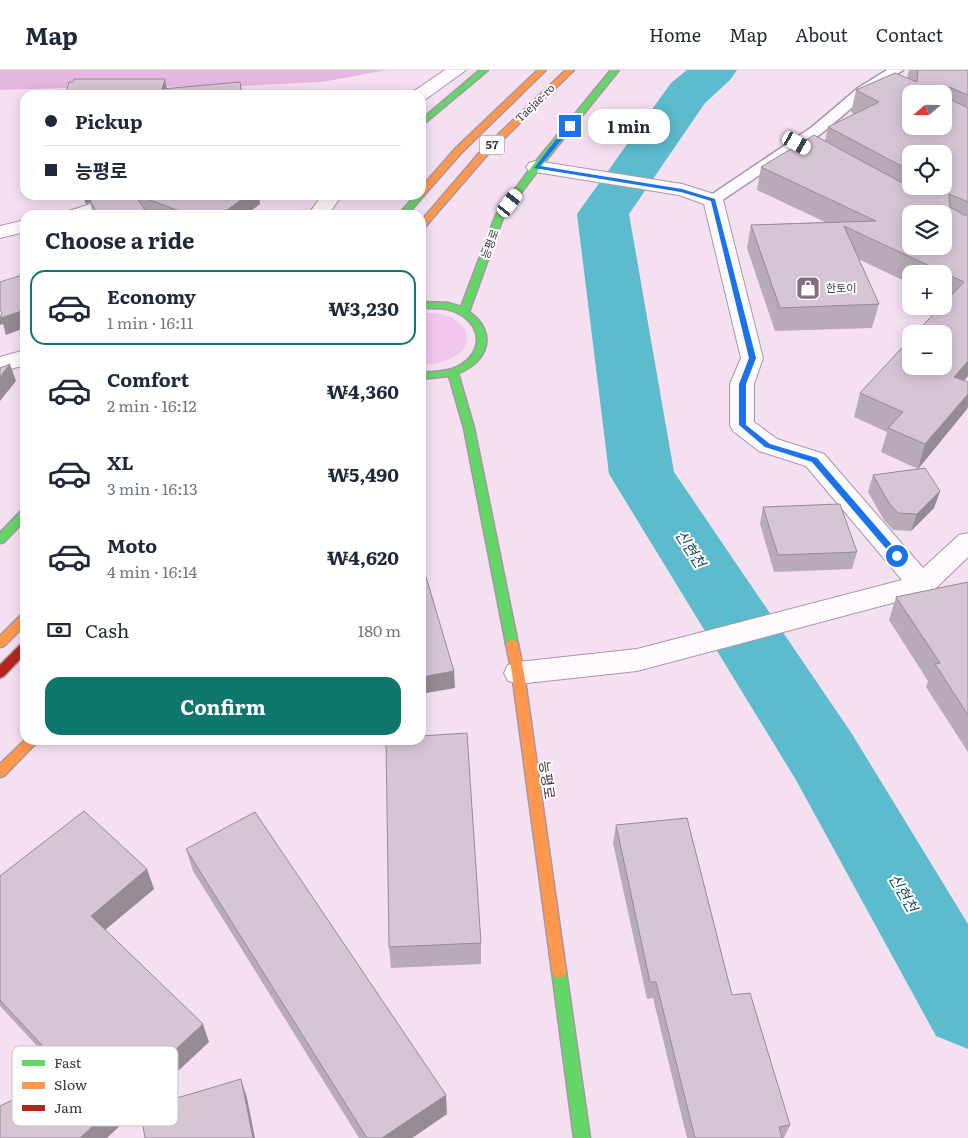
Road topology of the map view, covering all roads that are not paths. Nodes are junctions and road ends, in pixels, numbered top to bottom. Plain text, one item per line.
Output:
1 (457, 70) edge
2 (484, 70) edge
3 (542, 70) edge
4 (570, 70) edge
5 (615, 70) edge
6 (896, 70) edge
7 (877, 82) junction
8 (894, 90) edge
9 (426, 91) edge
10 (426, 120) edge
11 (797, 143) junction
12 (814, 153) edge
13 (536, 167) junction
14 (426, 187) edge
15 (123, 200) edge
16 (415, 200) edge
17 (713, 200) junction
18 (92, 210) edge
19 (406, 210) edge
20 (426, 220) edge
21 (20, 227) edge
22 (0, 232) edge
23 (478, 277) junction
24 (426, 304) edge
25 (443, 306) junction
26 (464, 312) junction
27 (20, 359) edge
28 (0, 365) edge
29 (453, 372) junction
30 (427, 378) edge
31 (451, 406) dead end
32 (469, 428) junction
33 (20, 519) edge
34 (0, 539) edge
35 (968, 542) edge
36 (922, 585) junction
37 (20, 623) edge
38 (0, 643) edge
39 (20, 652) edge
40 (0, 673) edge
41 (518, 673) junction
42 (28, 745) edge
43 (0, 772) edge
44 (582, 1138) edge

1 - 9 street
2 - 10 main road
3 - 14 main road, Taejae-ro / 57
4 - 20 main road, Taejae-ro / 57
5 - 13 main road, 능평로
6 - 7 lane
7 - 8 lane
7 - 11 lane
11 - 12 lane
11 - 17 lane
13 - 17 street
13 - 23 main road, 능평로
15 - 18 street
16 - 19 main road, Taejae-ro / 57
17 - 36 street
21 - 22 street
23 - 25 main road, 능평로
23 - 26 main road, 능평로
24 - 25 main road
25 - 26 main road
26 - 29 main road
27 - 28 street
29 - 30 main road
29 - 32 main road, 능평로
31 - 32 main road, 능평로
32 - 41 main road, 능평로
33 - 34 main road
35 - 36 street
36 - 41 street
37 - 38 main road
39 - 40 main road
41 - 44 main road, 능평로
42 - 43 main road

